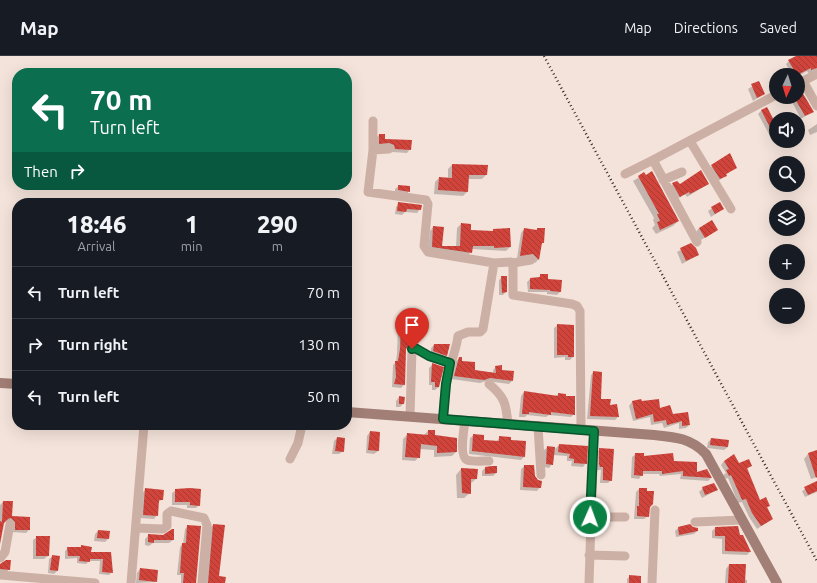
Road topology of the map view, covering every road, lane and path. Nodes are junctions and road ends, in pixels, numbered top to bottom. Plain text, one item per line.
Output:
1 (817, 74) edge
2 (805, 80) edge
3 (805, 88) edge
4 (769, 98) edge
5 (817, 106) edge
6 (373, 121) dead end
7 (690, 141) junction
8 (389, 149) dead end
9 (374, 150) junction
10 (653, 160) junction
11 (629, 172) dead end
12 (682, 172) dead end
13 (663, 180) junction
14 (731, 209) dead end
15 (697, 242) dead end
16 (531, 260) dead end
17 (494, 263) junction
18 (513, 263) junction
19 (450, 363) junction
20 (0, 383) edge
21 (12, 384) edge
22 (489, 384) dead end
23 (352, 412) edge
24 (410, 416) junction
25 (443, 419) junction
26 (465, 420) junction
27 (508, 424) junction
28 (538, 426) junction
29 (581, 429) junction
30 (144, 430) edge
31 (301, 430) edge
32 (594, 431) junction
33 (290, 459) dead end
34 (490, 461) dead end
35 (541, 475) dead end
36 (655, 510) dead end
37 (590, 517) junction
38 (625, 517) dead end
39 (742, 520) junction
40 (695, 522) dead end
41 (10, 524) dead end
42 (136, 528) junction
43 (589, 555) junction
44 (625, 556) dead end
45 (0, 558) edge
46 (0, 575) edge
47 (15, 580) edge
48 (95, 583) edge
49 (131, 583) edge
50 (202, 583) edge
51 (589, 583) edge
52 (652, 583) edge
53 (777, 583) edge

1 - 2 street
3 - 5 street
4 - 7 street
6 - 9 street
7 - 10 street
7 - 14 street
8 - 9 street
9 - 17 street
10 - 11 street
10 - 13 street
12 - 13 street
13 - 15 street
16 - 18 street
17 - 18 street
17 - 19 street
18 - 29 street
19 - 24 street
19 - 25 street
20 - 21 main road
22 - 27 street
23 - 24 main road
24 - 25 main road
25 - 26 main road
26 - 27 main road
26 - 34 street
27 - 28 main road
28 - 29 main road
28 - 35 street
29 - 32 main road
30 - 42 street
31 - 33 street
32 - 37 street
32 - 39 main road
36 - 52 street
37 - 38 street
37 - 43 street
39 - 40 street
39 - 53 main road
41 - 45 street
42 - 49 street
42 - 50 street
43 - 44 street
43 - 51 street
46 - 47 street
47 - 48 street

